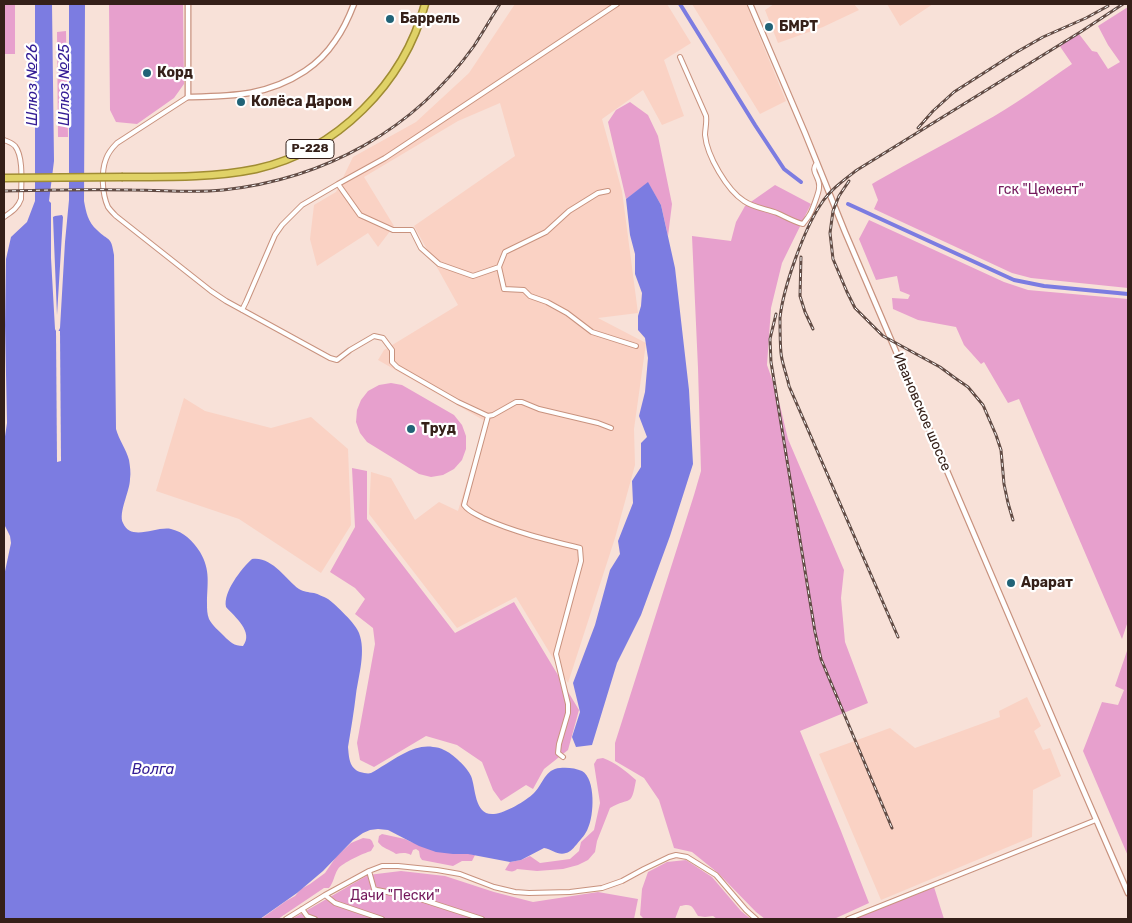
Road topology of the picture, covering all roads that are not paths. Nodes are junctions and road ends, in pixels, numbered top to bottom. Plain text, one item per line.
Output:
1 (188, 4) edge
2 (354, 4) edge
3 (425, 4) edge
4 (617, 4) edge
5 (750, 4) edge
6 (680, 57) dead end
7 (188, 97) junction
8 (4, 140) edge
9 (817, 163) junction
10 (4, 178) edge
11 (338, 184) junction
12 (608, 191) dead end
13 (4, 217) edge
14 (499, 267) junction
15 (242, 310) junction
16 (636, 346) dead end
17 (488, 416) junction
18 (611, 428) dead end
19 (563, 757) dead end
20 (1096, 820) junction
21 (369, 871) junction
22 (1128, 893) edge
23 (325, 895) junction
24 (302, 909) junction
25 (286, 919) edge
26 (315, 919) edge
27 (382, 919) edge
28 (482, 919) edge
29 (756, 919) edge
30 (848, 919) edge

1 - 7 street
2 - 7 street
3 - 10 highway, Р-228, bridge
4 - 11 street
5 - 9 street, Ивановское шоссе
6 - 9 street
7 - 15 street
8 - 13 street
9 - 20 street, Ивановское шоссе
11 - 14 street
11 - 15 street
12 - 14 street
14 - 16 street
15 - 17 street
17 - 18 street
17 - 19 street
20 - 22 street, Ивановское шоссе
20 - 30 street
21 - 23 street
21 - 28 street
21 - 29 street
23 - 24 street
23 - 27 street
24 - 25 street
24 - 26 street

